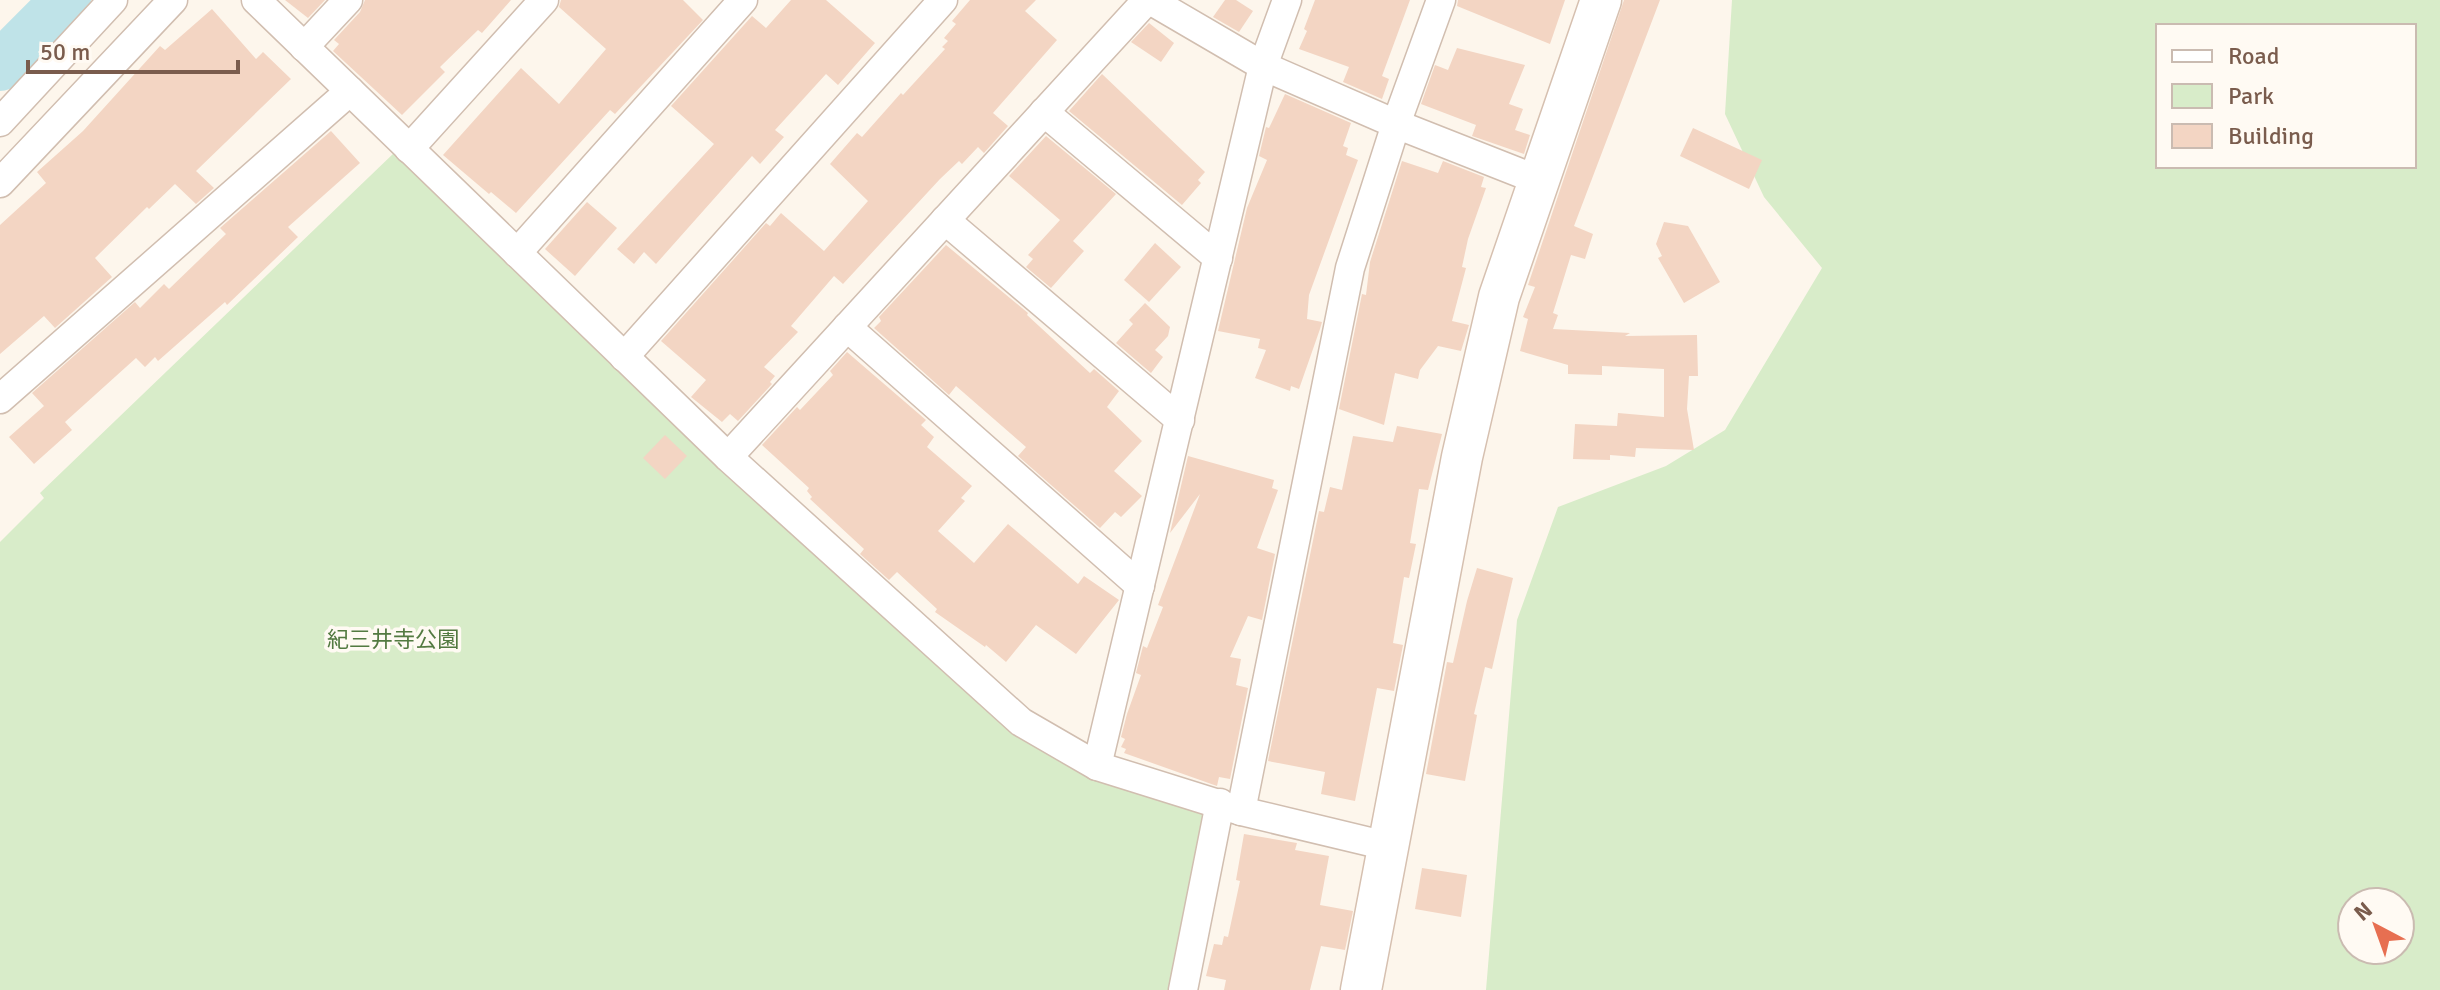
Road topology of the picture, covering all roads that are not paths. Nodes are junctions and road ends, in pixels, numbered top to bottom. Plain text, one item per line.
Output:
1 (113, 0) edge
2 (173, 0) edge
3 (256, 0) edge
4 (348, 0) edge
5 (544, 0) edge
6 (743, 0) edge
7 (943, 0) edge
8 (1149, 0) edge
9 (1287, 0) edge
10 (1441, 0) edge
11 (1601, 0) edge
12 (304, 47) junction
13 (1263, 66) junction
14 (350, 91) junction
15 (1044, 112) junction
16 (0, 122) edge
17 (1396, 124) junction
18 (409, 149) junction
19 (1538, 180) junction
20 (0, 183) edge
21 (945, 220) junction
22 (517, 253) junction
23 (1218, 258) junction
24 (847, 327) junction
25 (624, 357) junction
26 (0, 399) edge
27 (1180, 420) junction
28 (728, 457) junction
29 (1140, 586) junction
30 (1097, 766) junction
31 (1230, 807) junction
32 (1387, 846) junction
33 (1183, 990) edge
34 (1361, 990) edge

1 - 16 street
2 - 20 street
3 - 12 street
4 - 12 street
5 - 18 street
6 - 22 street
7 - 25 street
8 - 13 street
8 - 15 street
9 - 13 street
10 - 17 street
11 - 19 street
12 - 14 street
13 - 17 street
13 - 23 street
14 - 18 street
14 - 26 street
15 - 21 street
15 - 23 street
17 - 19 street
17 - 31 street
18 - 22 street
19 - 32 street
21 - 24 street
21 - 27 street
22 - 25 street
23 - 27 street
24 - 28 street
24 - 29 street
25 - 28 street
27 - 29 street
28 - 30 street
29 - 30 street
30 - 31 street
31 - 32 street
31 - 33 street
32 - 34 street

